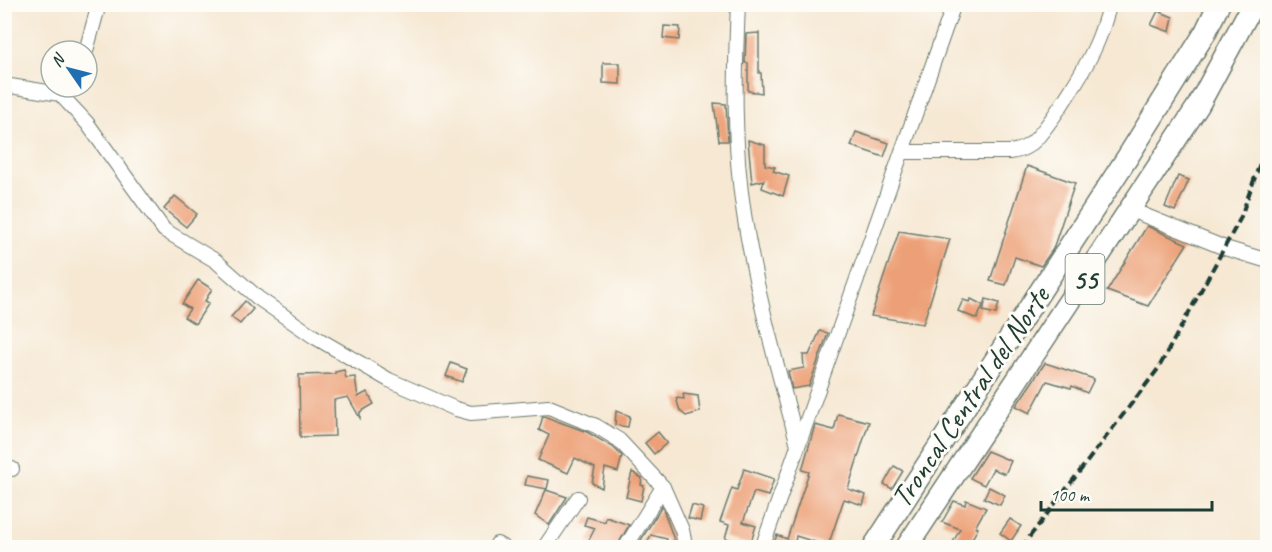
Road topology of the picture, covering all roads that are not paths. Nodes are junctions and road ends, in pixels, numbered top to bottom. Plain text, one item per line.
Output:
1 (99, 4) edge
2 (738, 4) edge
3 (954, 4) edge
4 (1110, 4) edge
5 (1219, 4) edge
6 (1253, 4) edge
7 (89, 39) edge
8 (4, 85) edge
9 (39, 88) edge
10 (70, 99) edge
11 (902, 152) junction
12 (1131, 210) junction
13 (1268, 261) edge
14 (798, 445) junction
15 (663, 487) junction
16 (578, 498) dead end
17 (544, 548) edge
18 (625, 548) edge
19 (686, 548) edge
20 (762, 548) edge
21 (873, 548) edge
22 (906, 548) edge

1 - 7 street
2 - 14 street
3 - 11 street
4 - 11 street
5 - 21 highway, Troncal Central del Norte / 55
6 - 12 highway, Troncal Central del Norte / 55
8 - 9 street
10 - 15 street
11 - 14 street
12 - 13 street
12 - 22 highway, Troncal Central del Norte / 55
14 - 20 street
15 - 18 street
15 - 19 street
16 - 17 street

